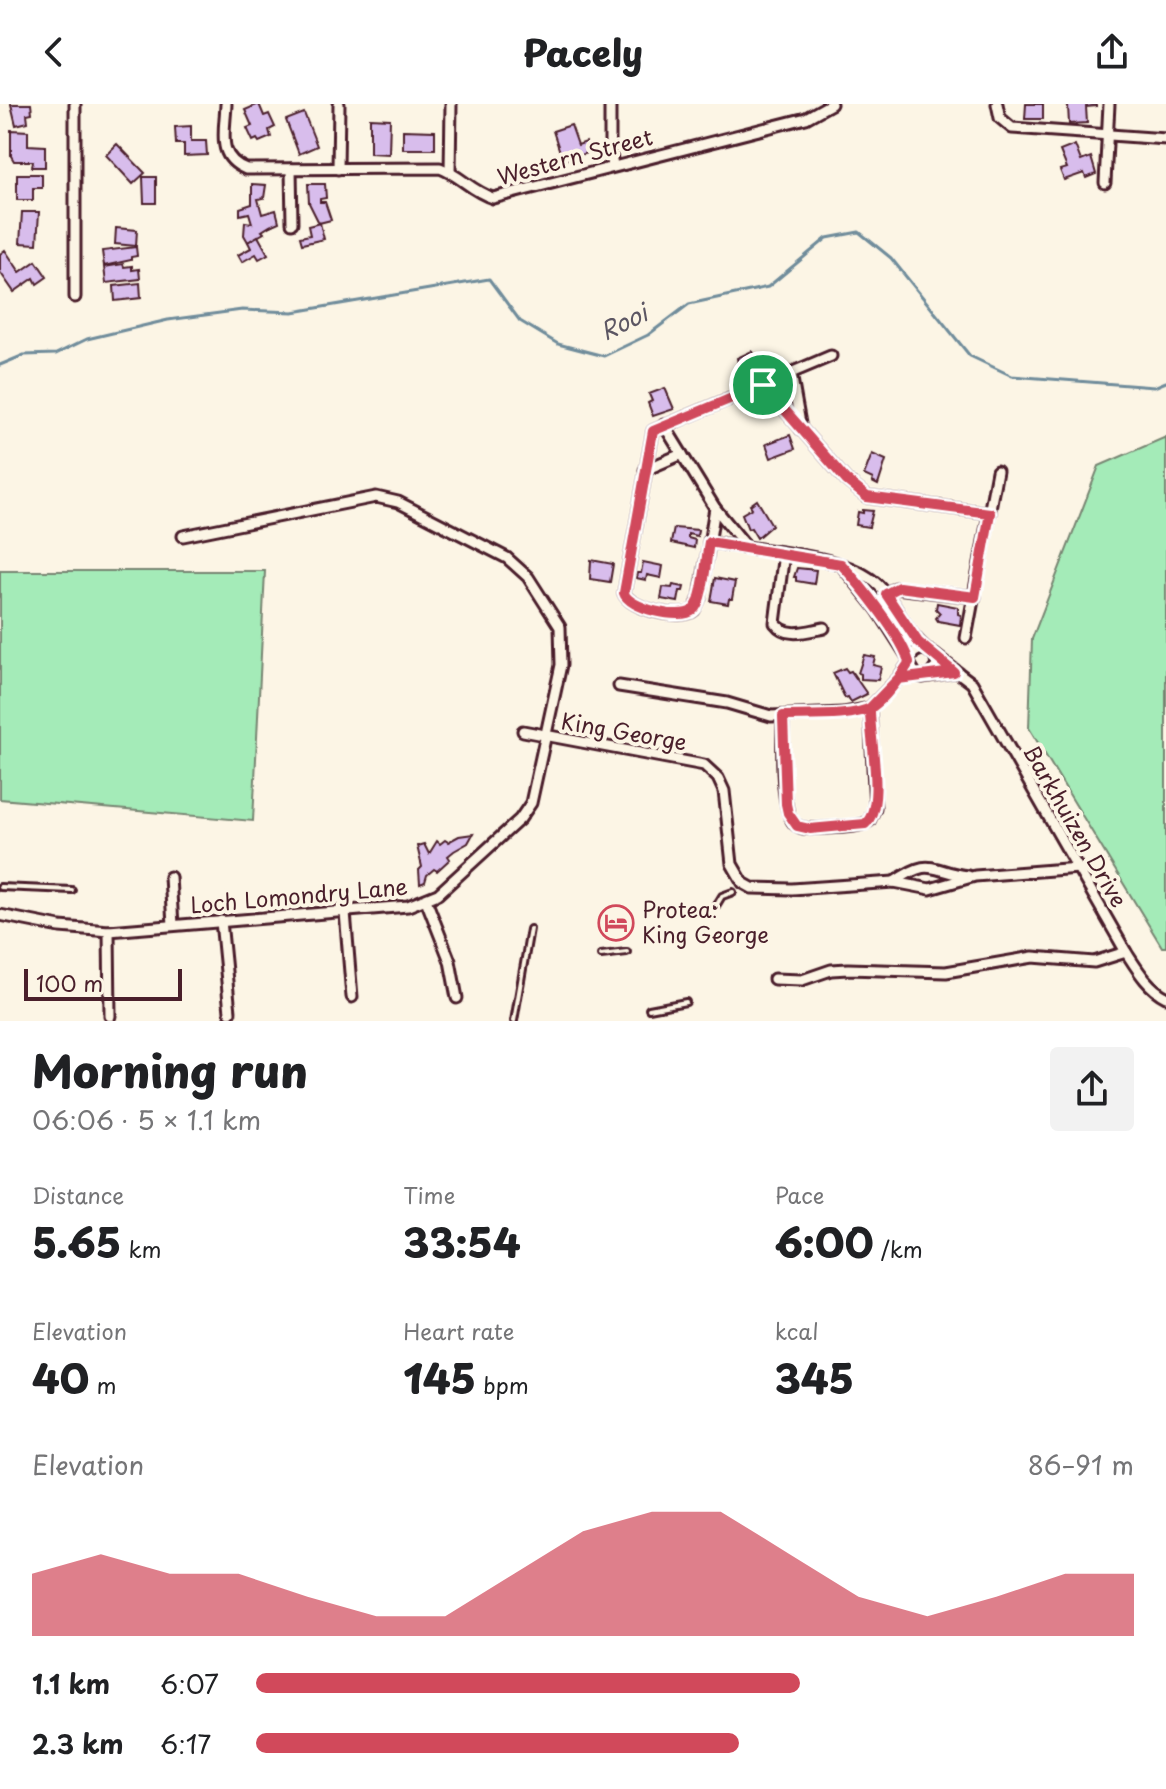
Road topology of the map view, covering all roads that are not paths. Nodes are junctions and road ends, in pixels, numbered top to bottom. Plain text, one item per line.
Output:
1 (75, 104) edge
2 (226, 104) edge
3 (339, 104) edge
4 (451, 104) edge
5 (610, 104) edge
6 (831, 104) edge
7 (997, 104) edge
8 (1109, 104) edge
9 (1108, 134) junction
10 (1166, 139) edge
11 (613, 166) junction
12 (291, 169) junction
13 (338, 169) junction
14 (450, 172) junction
15 (1105, 183) dead end
16 (292, 223) dead end
17 (75, 297) dead end
18 (831, 356) dead end
19 (791, 373) junction
20 (763, 385) junction
21 (664, 425) junction
22 (801, 429) junction
23 (682, 454) junction
24 (645, 470) junction
25 (997, 471) dead end
26 (715, 508) junction
27 (990, 513) junction
28 (183, 536) dead end
29 (709, 542) junction
30 (747, 547) junction
31 (784, 553) junction
32 (841, 564) junction
33 (886, 594) junction
34 (975, 597) junction
35 (877, 609) junction
36 (824, 628) dead end
37 (966, 638) dead end
38 (932, 652) junction
39 (909, 661) junction
40 (954, 672) junction
41 (931, 674) junction
42 (918, 676) junction
43 (898, 679) junction
44 (619, 686) dead end
45 (870, 708) junction
46 (783, 716) junction
47 (523, 731) dead end
48 (545, 736) junction
49 (1079, 868) junction
50 (975, 876) junction
51 (170, 877) dead end
52 (894, 882) junction
53 (0, 887) edge
54 (72, 890) dead end
55 (733, 892) dead end
56 (426, 900) junction
57 (716, 906) dead end
58 (345, 912) junction
59 (0, 915) edge
60 (221, 921) junction
61 (173, 925) junction
62 (530, 929) dead end
63 (109, 931) junction
64 (627, 952) dead end
65 (1126, 952) junction
66 (601, 955) dead end
67 (774, 979) dead end
68 (352, 997) dead end
69 (1166, 997) edge
70 (457, 998) dead end
71 (686, 1002) dead end
72 (649, 1009) dead end
73 (230, 1012) dead end
74 (110, 1016) dead end
75 (514, 1021) edge

1 - 17 street
2 - 12 street, Western Street
3 - 13 street
4 - 14 street
5 - 11 street
6 - 11 street, Western Street
7 - 9 street
8 - 9 street
9 - 10 street
9 - 15 street
11 - 14 street, Western Street
12 - 13 street, Western Street
12 - 16 street
13 - 14 street, Western Street
18 - 19 street
19 - 20 street
19 - 22 street
20 - 21 street
20 - 22 street
21 - 23 street
21 - 24 street
22 - 27 street
23 - 24 street
23 - 26 street
24 - 29 street
25 - 27 street
26 - 29 street
26 - 30 street
27 - 34 street
28 - 48 street, Loch Lomondry Lane
29 - 30 street
30 - 31 street
31 - 32 street
31 - 36 street
32 - 33 street
32 - 35 street
33 - 34 street
33 - 35 street
33 - 38 street, Barkhuizen Drive
34 - 37 street
35 - 39 street
38 - 39 street
38 - 40 street, Barkhuizen Drive
38 - 41 street
39 - 42 street
39 - 43 street
40 - 41 street
40 - 49 street, Barkhuizen Drive
41 - 42 street
42 - 43 street
43 - 45 street
44 - 46 street
45 - 46 street
45 - 46 street
47 - 48 street
48 - 52 street, King George
48 - 56 street, Loch Lomondry Lane
49 - 50 street, King George
49 - 65 street, Barkhuizen Drive
50 - 52 street, King George
50 - 52 street, King George
51 - 61 street
53 - 54 lane
55 - 57 lane
56 - 58 street, Loch Lomondry Lane
56 - 70 street
58 - 60 street, Loch Lomondry Lane
58 - 68 street
59 - 63 street, Loch Lomondry Lane
60 - 61 street, Loch Lomondry Lane
60 - 73 street
61 - 63 street, Loch Lomondry Lane
62 - 75 lane
63 - 74 street
64 - 66 lane
65 - 67 street
65 - 69 street, Barkhuizen Drive
71 - 72 lane

